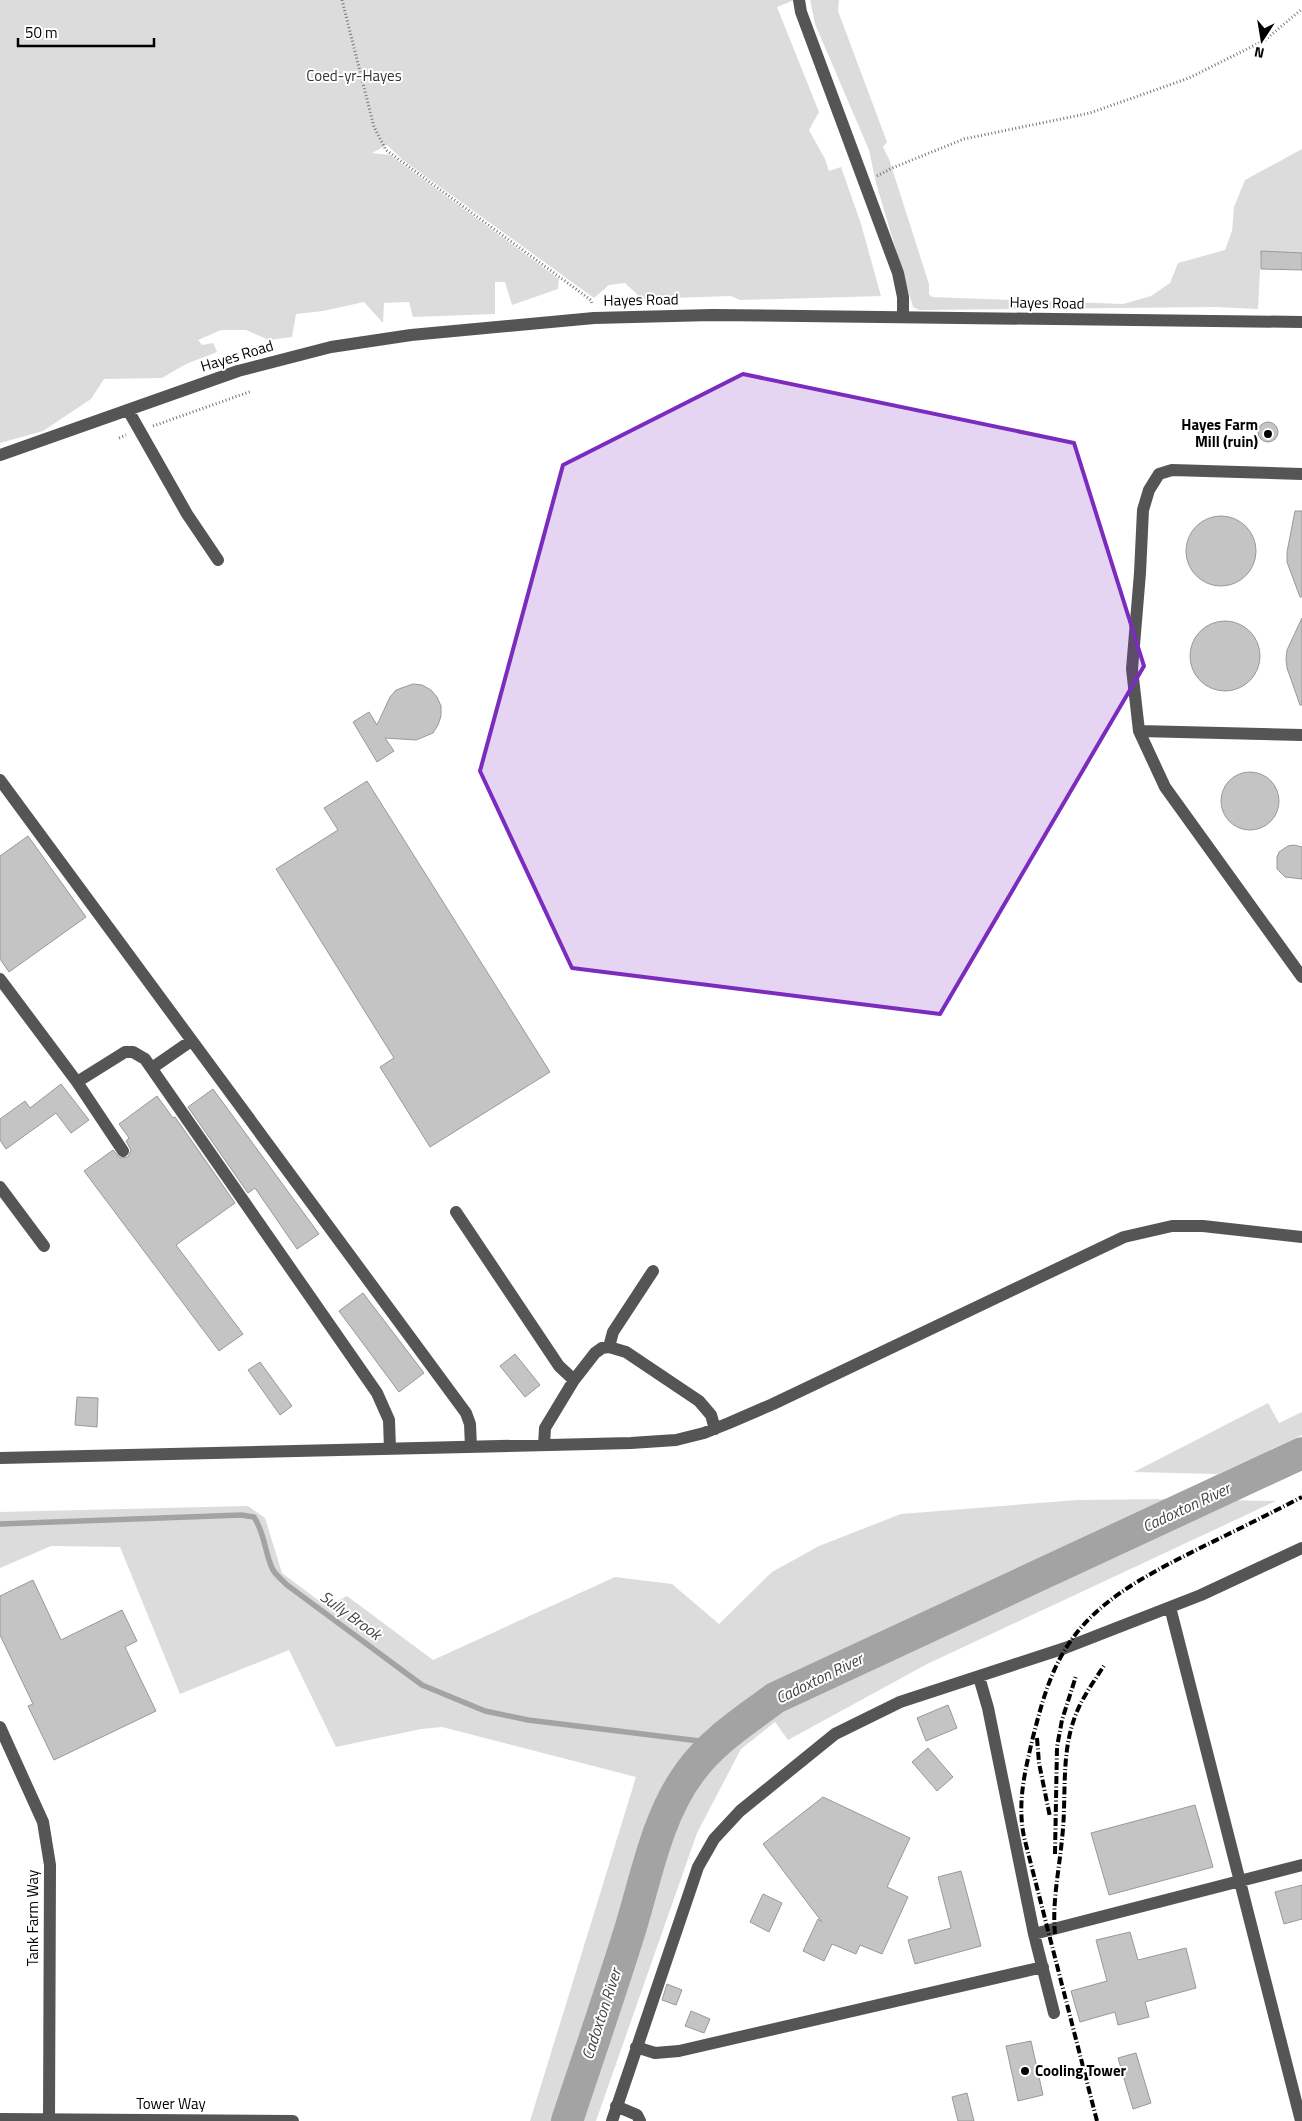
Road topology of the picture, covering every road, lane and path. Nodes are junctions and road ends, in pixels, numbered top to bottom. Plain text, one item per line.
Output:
1 (342, 0) edge
2 (799, 0) edge
3 (1302, 9) edge
4 (864, 182) junction
5 (903, 317) junction
6 (594, 318) junction
7 (1302, 322) edge
8 (252, 391) dead end
9 (128, 410) junction
10 (140, 430) junction
11 (119, 438) dead end
12 (0, 455) edge
13 (1302, 474) edge
14 (218, 560) dead end
15 (1138, 732) junction
16 (1302, 735) edge
17 (0, 780) edge
18 (1302, 977) edge
19 (0, 980) edge
20 (191, 1041) junction
21 (152, 1068) junction
22 (77, 1082) junction
23 (123, 1150) dead end
24 (0, 1187) edge
25 (456, 1212) dead end
26 (1302, 1237) edge
27 (44, 1246) dead end
28 (653, 1271) dead end
29 (609, 1347) junction
30 (574, 1380) junction
31 (715, 1429) junction
32 (544, 1445) junction
33 (471, 1447) junction
34 (390, 1449) junction
35 (0, 1458) edge
36 (1302, 1548) edge
37 (1170, 1606) junction
38 (979, 1676) junction
39 (0, 1726) edge
40 (1302, 1865) edge
41 (1240, 1880) junction
42 (1034, 1934) junction
43 (1043, 1967) junction
44 (1054, 2012) dead end
45 (636, 2048) junction
46 (1298, 2086) edge
47 (616, 2106) junction
48 (0, 2119) edge
49 (49, 2120) edge
50 (293, 2121) edge
51 (612, 2121) edge
52 (640, 2121) edge
53 (1301, 2121) edge

1 - 6 path
2 - 4 street
3 - 4 path
4 - 5 street
5 - 6 street, Hayes Road
5 - 7 street, Hayes Road
6 - 9 street, Hayes Road
8 - 10 path
9 - 10 street
9 - 12 street, Hayes Road
10 - 11 path
10 - 14 street
13 - 15 street
15 - 16 street
15 - 18 street
17 - 20 street
19 - 22 street
20 - 21 street
20 - 33 street
21 - 22 street
21 - 34 street
22 - 23 street
24 - 27 street
25 - 30 street
26 - 31 street
28 - 29 street
29 - 30 street
29 - 31 street
30 - 32 street
31 - 32 street
32 - 33 street
33 - 34 street
34 - 35 street
36 - 37 street
37 - 38 street
37 - 41 street
38 - 42 street
38 - 45 street
39 - 49 street, Tank Farm Way
40 - 41 street
41 - 42 street
41 - 46 street
42 - 43 street
43 - 44 street
43 - 45 street
45 - 47 street
46 - 53 street
47 - 51 street
47 - 52 street
48 - 49 street, Tower Way
49 - 50 street, Tower Way

